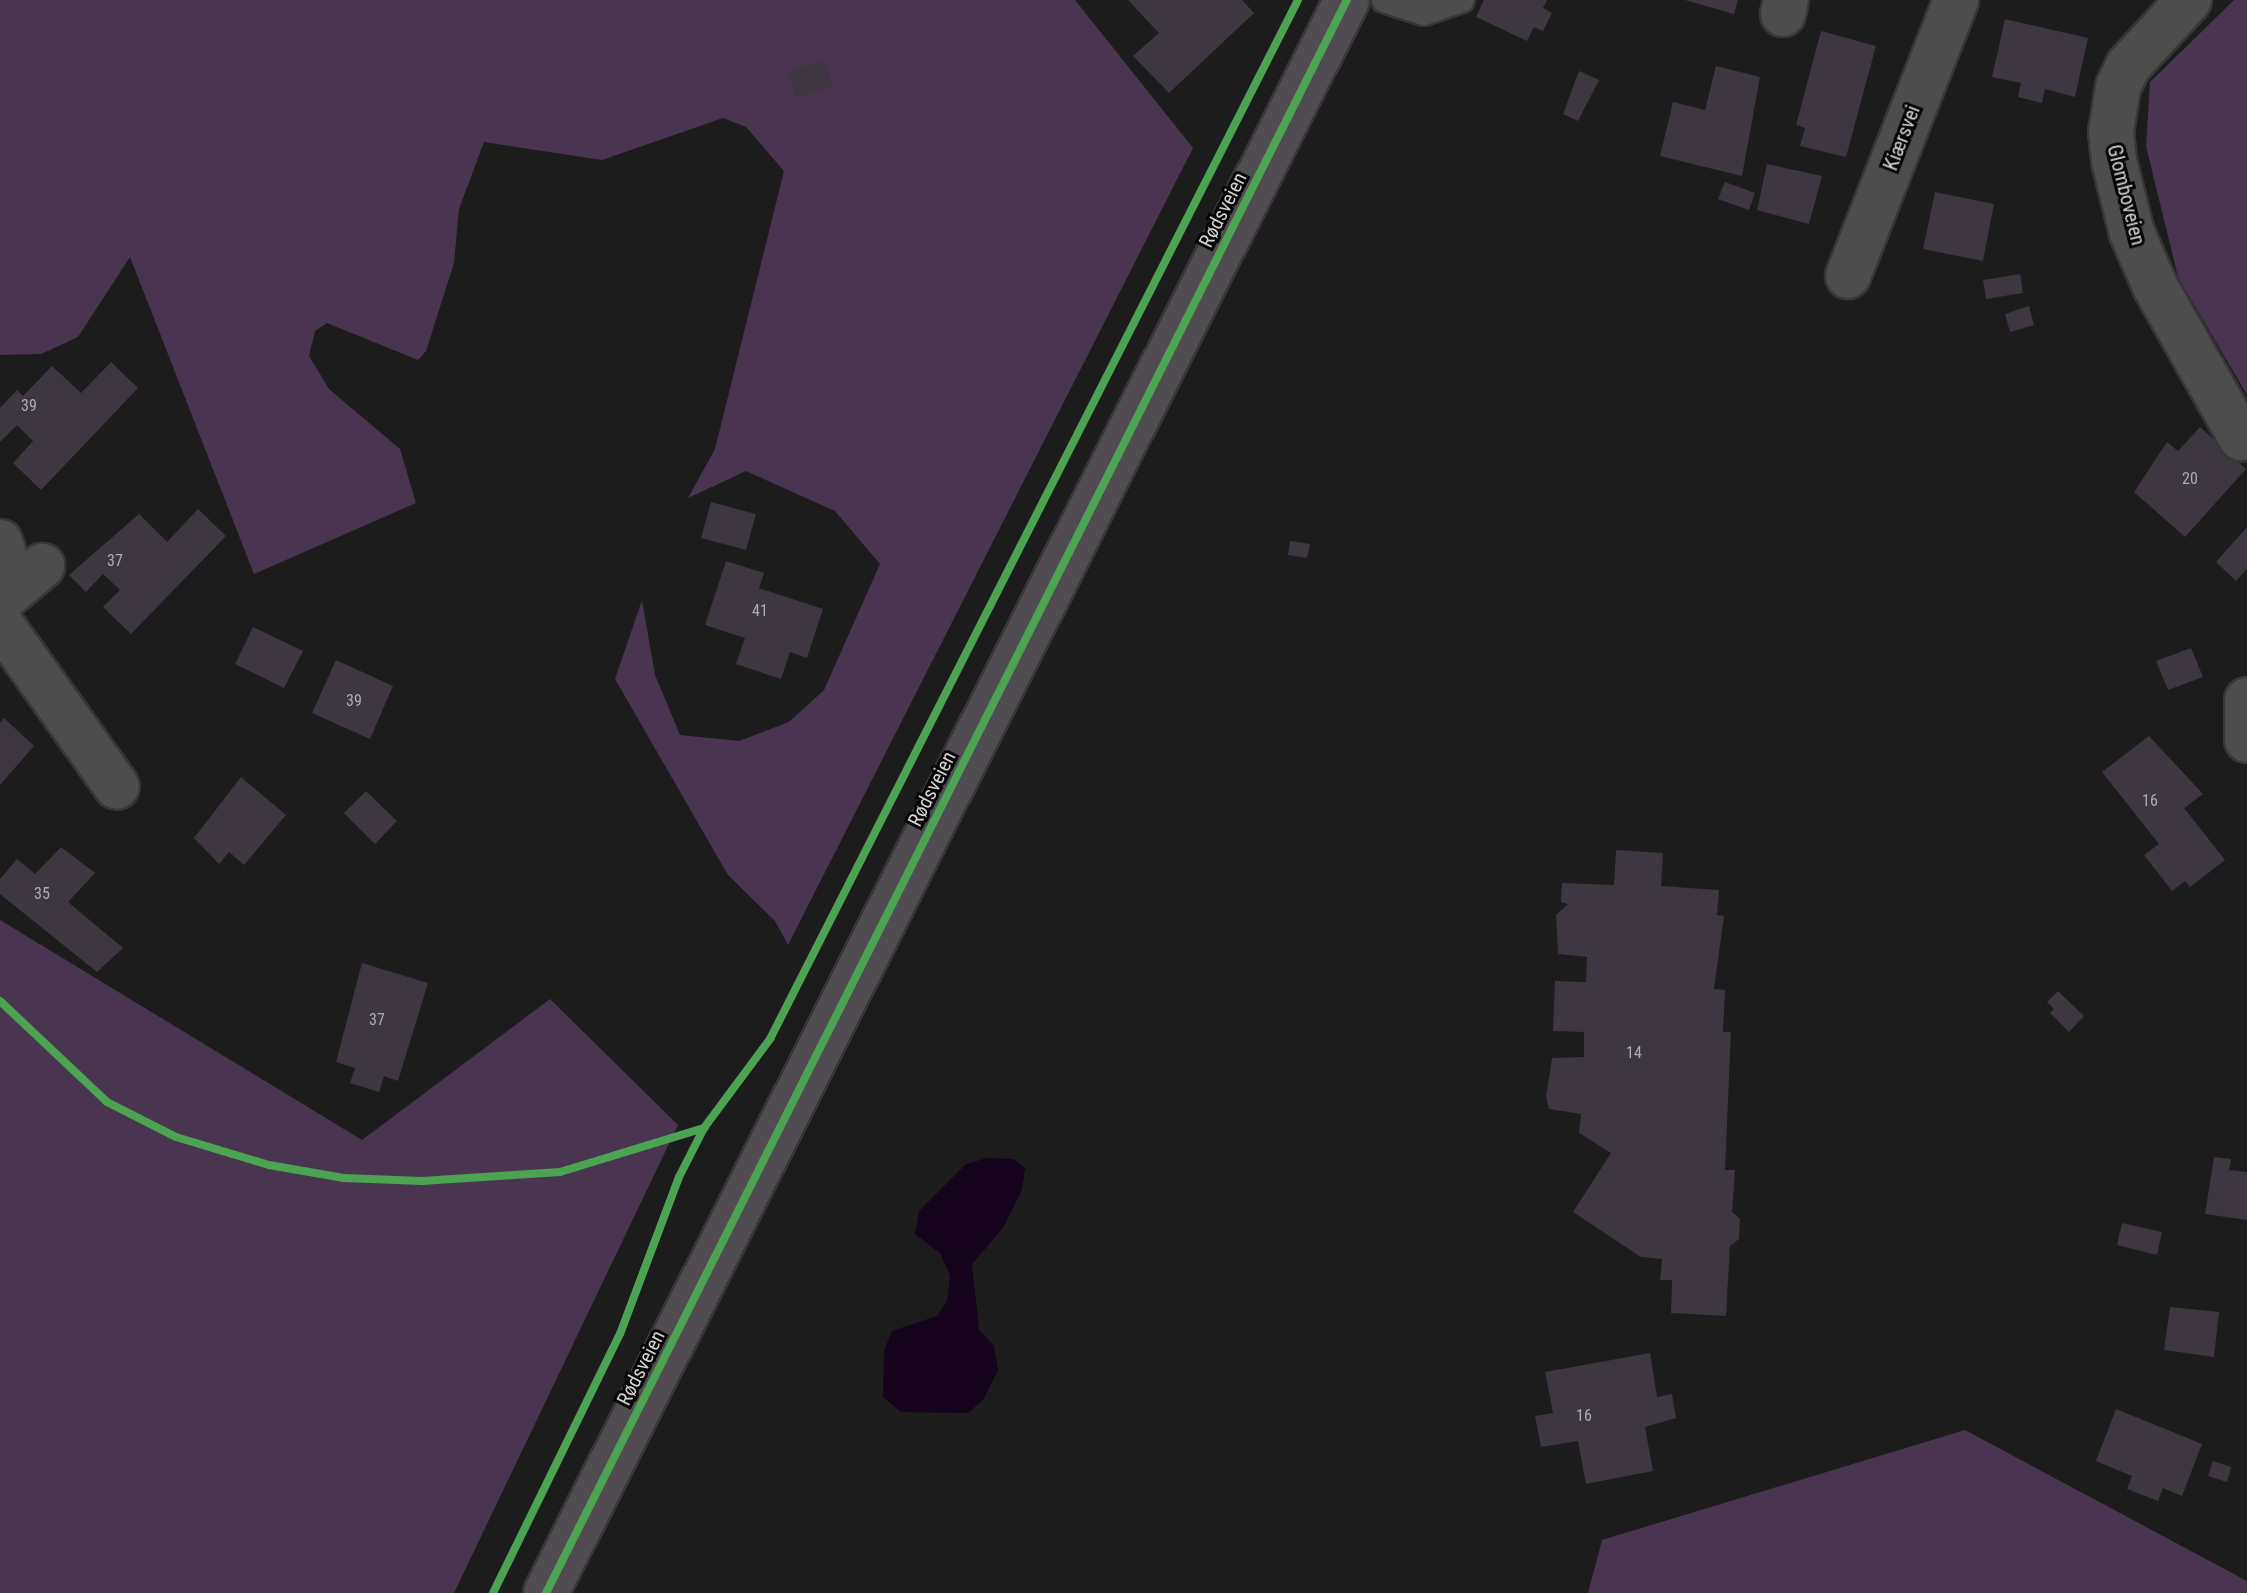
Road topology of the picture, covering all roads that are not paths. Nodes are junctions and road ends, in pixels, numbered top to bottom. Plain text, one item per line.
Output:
1 (1347, 0) edge
2 (1384, 0) edge
3 (1462, 0) edge
4 (1956, 0) edge
5 (2189, 0) edge
6 (1848, 276) dead end
7 (2241, 438) dead end
8 (0, 542) edge
9 (14, 594) edge
10 (2247, 700) edge
11 (2247, 740) edge
12 (117, 787) dead end
13 (546, 1593) edge

1 - 13 street, Rødsveien
2 - 3 lane
4 - 6 street, Kiærsvei
5 - 7 street, Glomboveien
8 - 9 street
9 - 12 street
10 - 11 street

